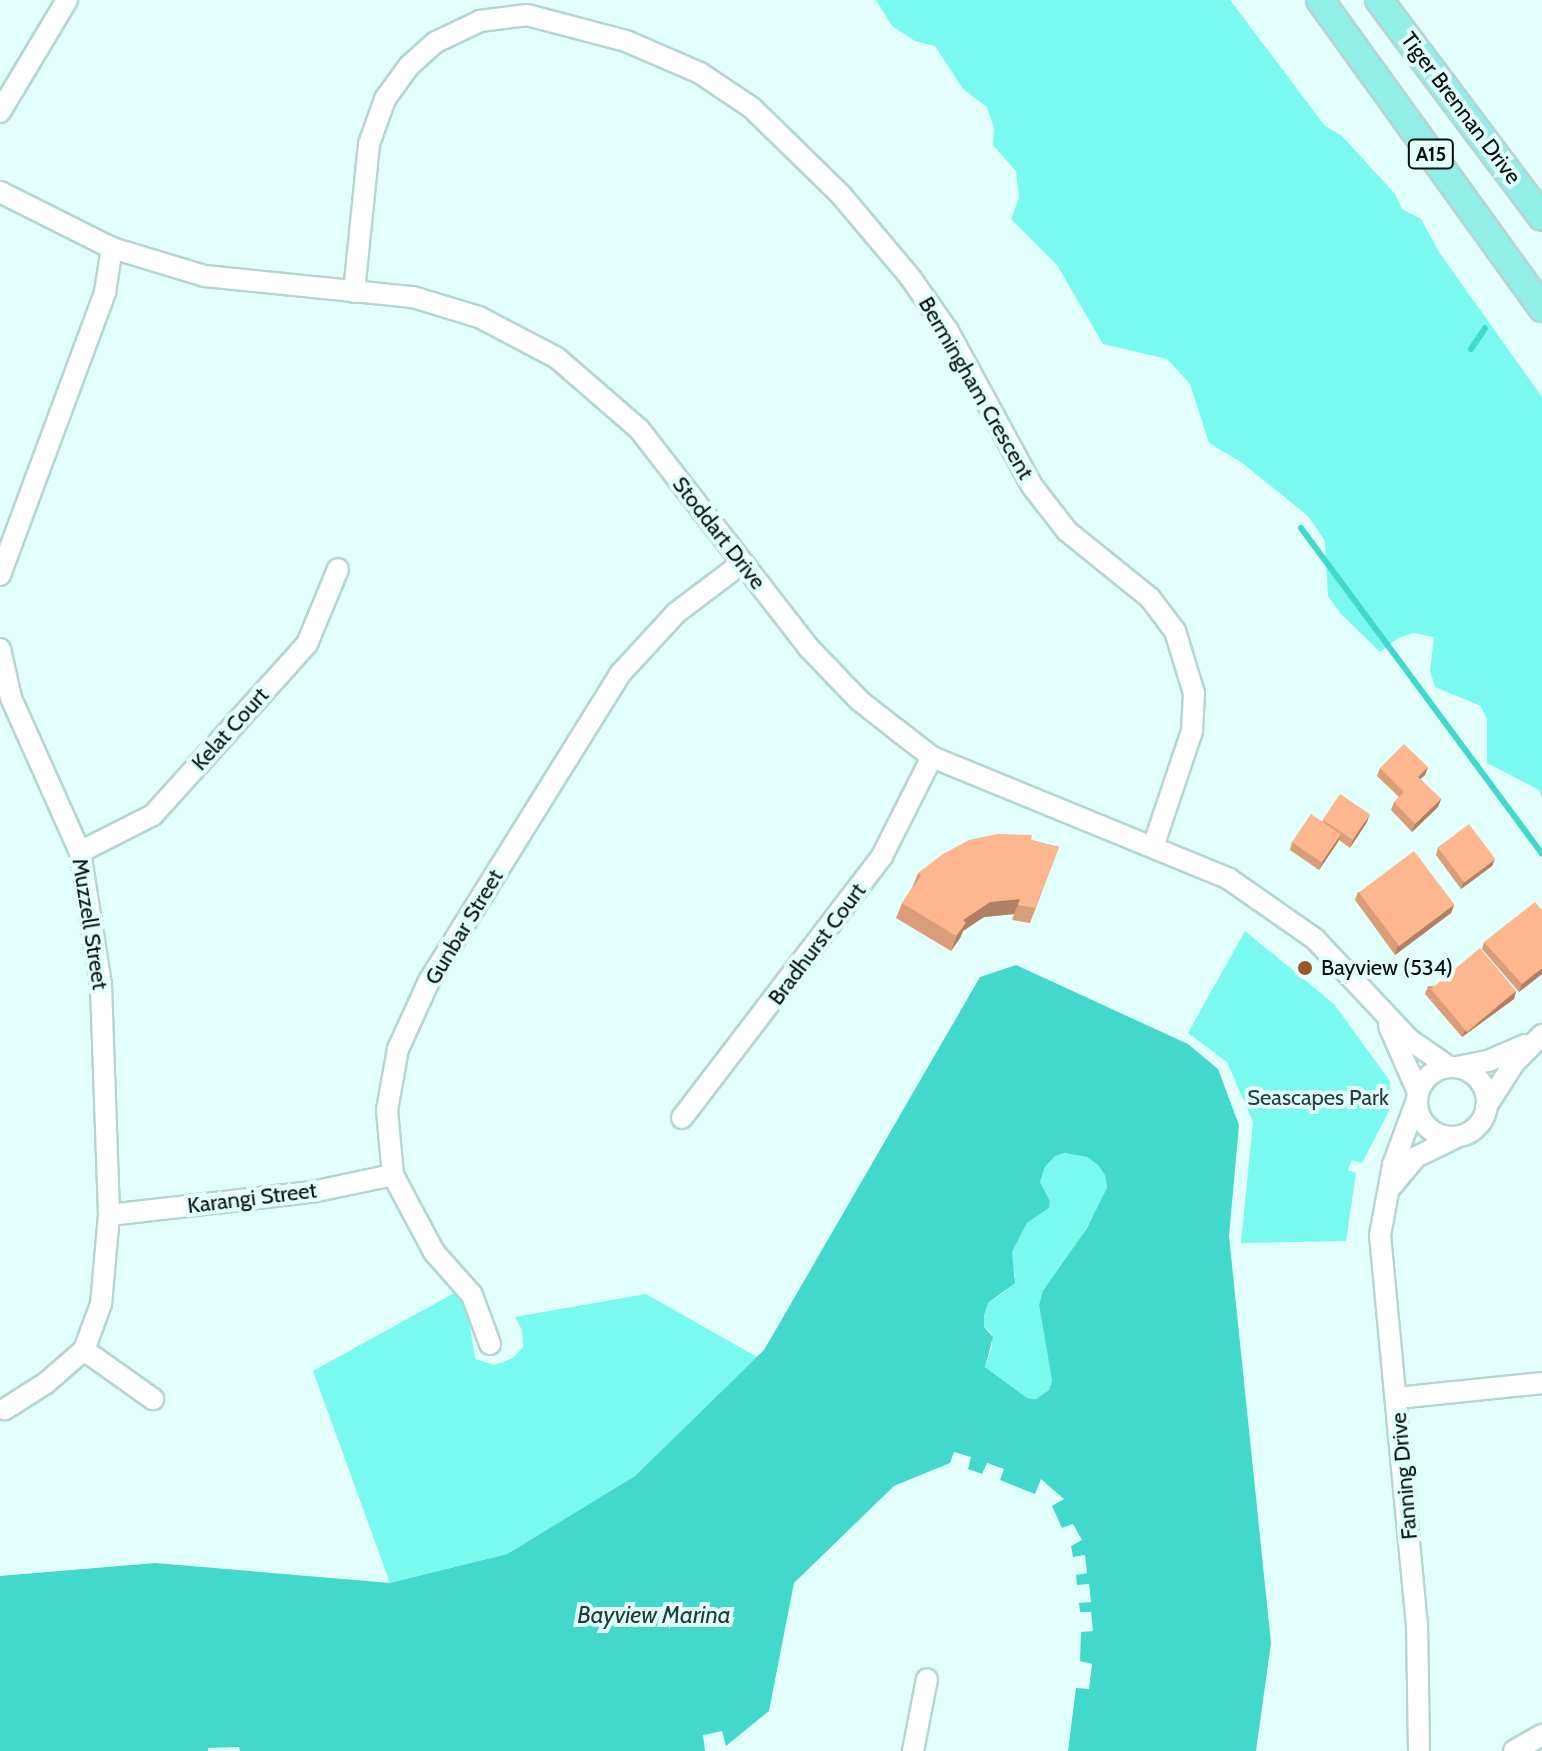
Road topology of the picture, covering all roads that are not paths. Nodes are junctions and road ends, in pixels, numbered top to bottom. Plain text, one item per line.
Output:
1 (67, 0) edge
2 (1320, 0) edge
3 (1379, 0) edge
4 (529, 8) edge
5 (0, 112) edge
6 (0, 192) edge
7 (1542, 217) edge
8 (112, 248) junction
9 (354, 292) junction
10 (1542, 308) edge
11 (742, 563) junction
12 (338, 569) dead end
13 (0, 575) edge
14 (0, 649) edge
15 (932, 757) junction
16 (1153, 847) junction
17 (80, 852) junction
18 (1376, 1005) junction
19 (1542, 1034) edge
20 (1453, 1067) junction
21 (1418, 1096) junction
22 (1486, 1109) junction
23 (682, 1118) dead end
24 (1463, 1135) junction
25 (393, 1175) junction
26 (1385, 1203) junction
27 (109, 1215) junction
28 (490, 1344) dead end
29 (84, 1350) junction
30 (1542, 1383) edge
31 (1397, 1398) junction
32 (153, 1399) dead end
33 (5, 1409) dead end
34 (927, 1679) dead end
35 (1542, 1735) edge
36 (913, 1751) edge
37 (1419, 1751) edge
38 (1514, 1751) edge

1 - 5 street
2 - 10 main road, A15
3 - 7 main road, Tiger Brennan Drive / A15
4 - 9 street, Bermingham Crescent
4 - 16 street, Bermingham Crescent
6 - 8 street, Stoddart Drive
8 - 9 street, Stoddart Drive
8 - 13 street
9 - 11 street, Stoddart Drive
11 - 15 street, Stoddart Drive
11 - 25 street, Gunbar Street
12 - 17 street, Kelat Court
14 - 17 street, Muzzell Street
15 - 16 street, Stoddart Drive
15 - 23 street, Bradhurst Court
16 - 18 street, Stoddart Drive
17 - 27 street, Muzzell Street
18 - 20 street, Stoddart Drive
18 - 21 street, Stoddart Drive
19 - 20 street
19 - 22 street
20 - 21 street
20 - 22 street
21 - 24 street
21 - 26 street, Fanning Drive
22 - 24 street
24 - 26 street, Fanning Drive
25 - 27 street, Karangi Street
25 - 28 street, Gunbar Street
26 - 31 street, Fanning Drive
27 - 29 street, Muzzell Street
29 - 32 street
29 - 33 street
30 - 31 street
31 - 37 street, Fanning Drive
34 - 36 street
35 - 38 street

